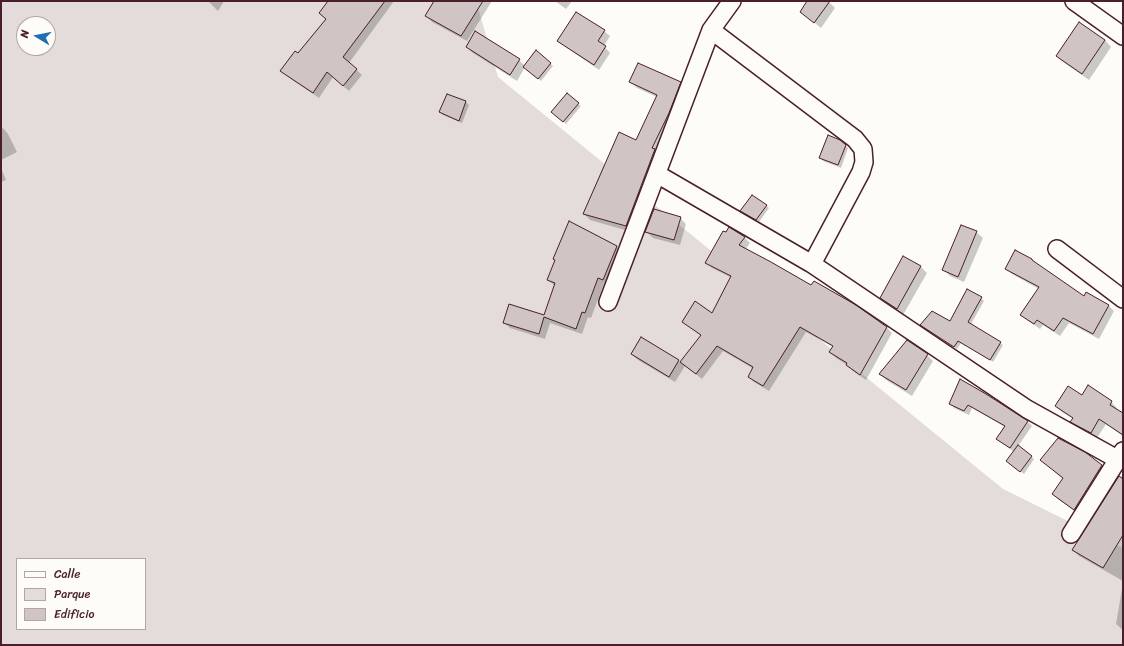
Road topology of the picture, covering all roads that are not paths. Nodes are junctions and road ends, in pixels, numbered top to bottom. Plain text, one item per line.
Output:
1 (732, 1) edge
2 (1074, 1) edge
3 (711, 30) junction
4 (1123, 36) edge
5 (657, 174) junction
6 (1057, 249) dead end
7 (812, 264) junction
8 (1123, 299) edge
9 (608, 302) dead end
10 (1120, 455) edge
11 (1071, 534) dead end

1 - 3 street
2 - 4 street
3 - 5 street
3 - 7 street
5 - 7 street
5 - 9 street
6 - 8 street
7 - 10 street
10 - 11 street

